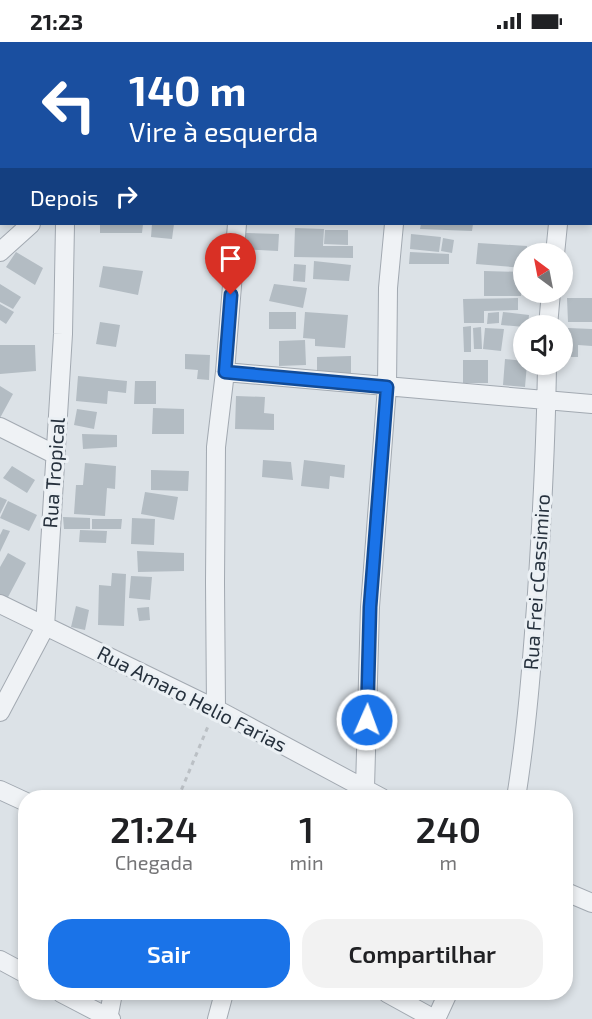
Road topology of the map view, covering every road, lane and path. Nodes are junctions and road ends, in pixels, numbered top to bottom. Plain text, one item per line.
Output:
1 (30, 225) edge
2 (65, 225) edge
3 (237, 225) edge
4 (394, 225) edge
5 (558, 225) edge
6 (556, 243) edge
7 (0, 252) edge
8 (225, 372) junction
9 (547, 375) edge
10 (387, 387) junction
11 (546, 400) junction
12 (592, 404) edge
13 (0, 427) edge
14 (56, 455) junction
15 (0, 604) edge
16 (45, 627) junction
17 (216, 709) junction
18 (0, 712) edge
19 (365, 788) junction
20 (0, 790) edge
21 (181, 790) edge
22 (368, 790) edge
23 (517, 790) edge
24 (18, 798) edge
25 (573, 894) edge
26 (592, 903) edge
27 (0, 960) edge
28 (18, 970) edge
29 (74, 1000) edge
30 (112, 1000) edge
31 (222, 1000) edge
32 (400, 1000) edge
33 (444, 1000) edge
34 (109, 1019) edge
35 (217, 1019) edge
36 (435, 1019) edge

1 - 7 street
2 - 14 street, Rua Tropical
3 - 8 street
4 - 10 street
5 - 6 street
8 - 10 street
8 - 17 street
9 - 11 street, Rua Frei cCassimiro
10 - 11 street
10 - 19 street
11 - 12 street
11 - 23 street, Rua Frei cCassimiro
13 - 14 street
14 - 16 street, Rua Tropical
15 - 16 street, Rua Amaro Helio Farias
16 - 17 street, Rua Amaro Helio Farias
16 - 18 street, Rua Tropical
17 - 19 street, Rua Amaro Helio Farias
17 - 21 path
19 - 22 street, Rua Amaro Helio Farias
20 - 24 street
25 - 26 street
27 - 28 street
29 - 34 street
30 - 34 street
31 - 35 street
32 - 36 street
33 - 36 street

